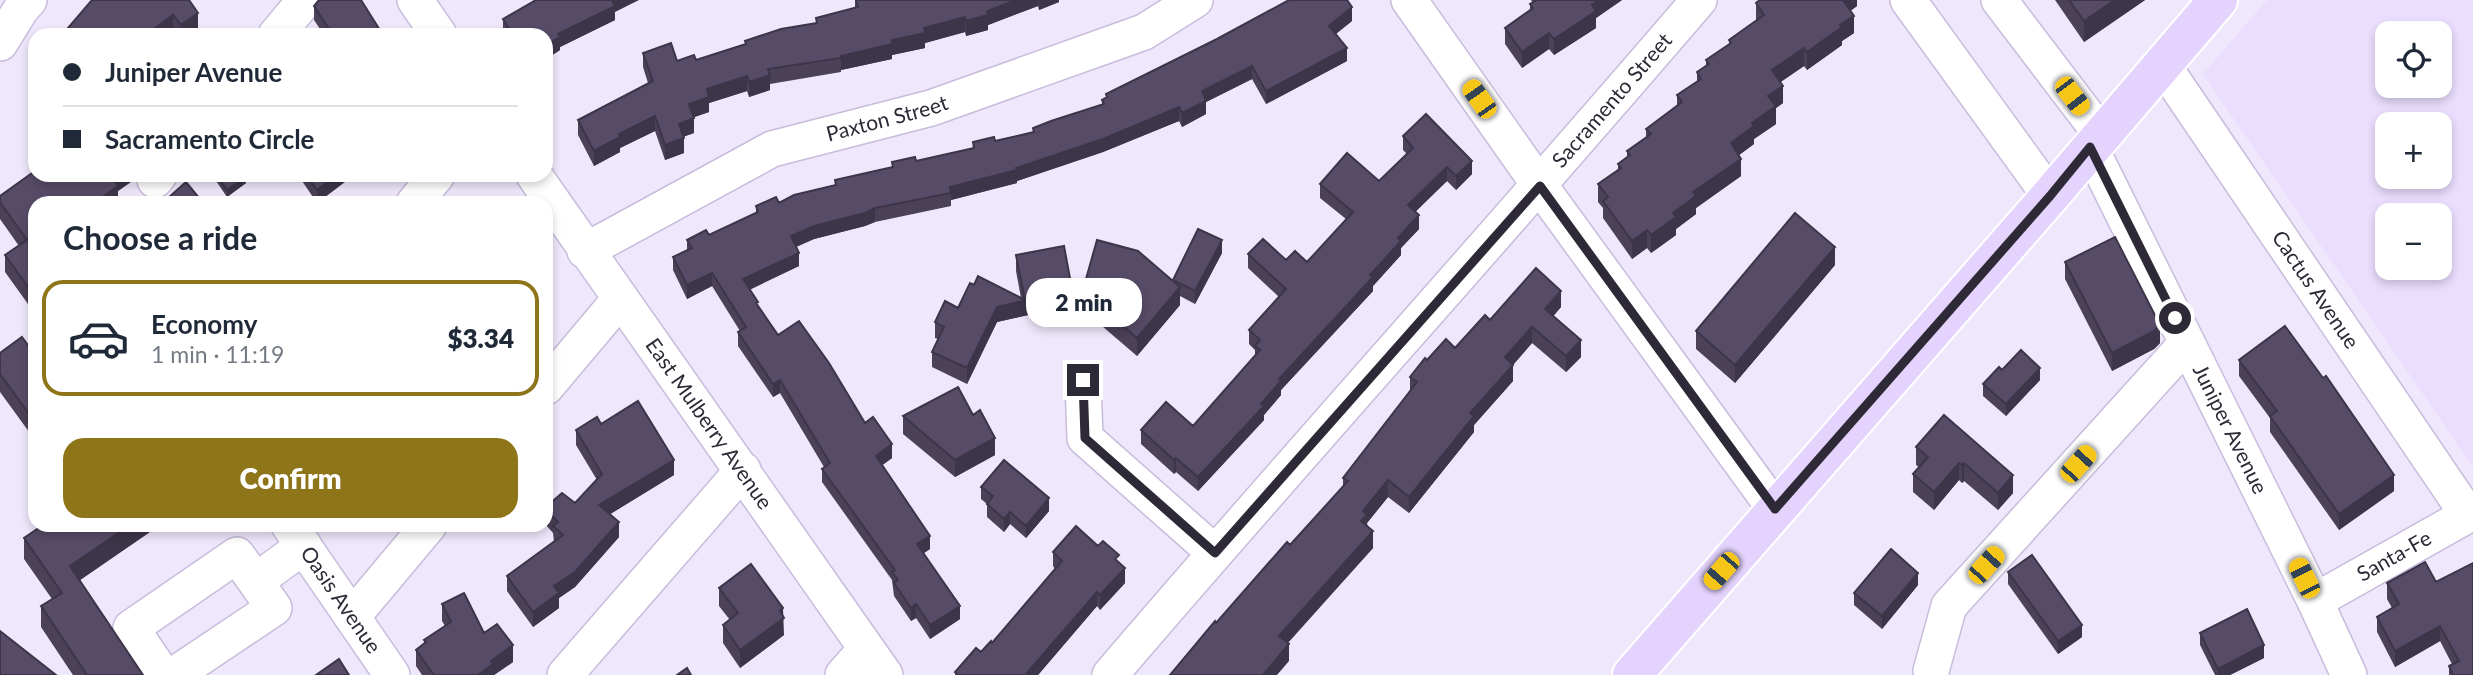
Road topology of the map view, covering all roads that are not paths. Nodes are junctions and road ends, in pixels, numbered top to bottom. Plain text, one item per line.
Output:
1 (29, 0) edge
2 (305, 0) edge
3 (1195, 0) edge
4 (1699, 0) edge
5 (1999, 0) edge
6 (2218, 0) edge
7 (1910, 1) edge
8 (1418, 4) edge
9 (282, 28) edge
10 (0, 44) edge
11 (2162, 64) junction
12 (2096, 141) junction
13 (431, 182) edge
14 (1540, 186) junction
15 (420, 196) edge
16 (2050, 196) junction
17 (553, 203) edge
18 (585, 251) junction
19 (620, 299) junction
20 (2187, 343) junction
21 (553, 379) edge
22 (1083, 380) dead end
23 (743, 470) junction
24 (1775, 509) junction
25 (2471, 514) edge
26 (423, 532) edge
27 (297, 536) edge
28 (1215, 553) junction
29 (256, 581) junction
30 (2315, 601) junction
31 (352, 617) junction
32 (875, 662) edge
33 (1935, 670) edge
34 (163, 675) edge
35 (174, 675) edge
36 (392, 675) edge
37 (565, 675) edge
38 (843, 675) edge
39 (1110, 675) edge
40 (1632, 675) edge
41 (2349, 675) edge

1 - 10 street
2 - 9 street
3 - 18 street, Paxton Street
4 - 14 street, Sacramento Street
5 - 12 street, Juniper Avenue
6 - 11 main road
7 - 16 street
8 - 14 street
11 - 12 main road
11 - 25 street, Cactus Avenue
12 - 16 main road
12 - 20 street, Juniper Avenue
13 - 15 street
14 - 24 street
14 - 28 street, Sacramento Street
16 - 24 main road
17 - 18 street, East Mulberry Avenue
18 - 19 street, East Mulberry Avenue
19 - 21 street
19 - 23 street, East Mulberry Avenue
20 - 30 street, Juniper Avenue
20 - 33 street
22 - 28 street
23 - 32 street, East Mulberry Avenue
23 - 37 street
24 - 40 main road
25 - 30 street, Santa-Fe
26 - 31 street
27 - 29 street
27 - 31 street, Oasis Avenue
28 - 39 street, Sacramento Street
29 - 34 street
29 - 35 street
30 - 41 street, Juniper Avenue
31 - 36 street, Oasis Avenue
32 - 38 street

